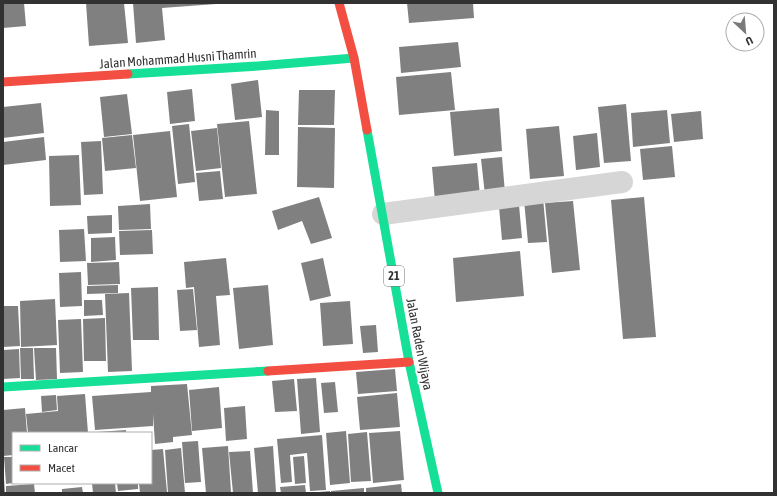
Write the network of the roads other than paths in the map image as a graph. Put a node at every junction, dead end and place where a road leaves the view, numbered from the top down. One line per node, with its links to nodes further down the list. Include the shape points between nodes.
1 (339, 3): 2 (main road, 21)
2 (354, 58): 3 (main road, Jalan Mohammad Husni Thamrin); 5 (main road, Jalan Raden Wijaya / 21)
3 (3, 82)
4 (622, 182): 5 (street)
5 (383, 214): 6 (main road, Jalan Raden Wijaya / 21)
6 (409, 362): 7 (main road); 8 (main road, Jalan Raden Wijaya / 21)
7 (3, 388)
8 (438, 493)

